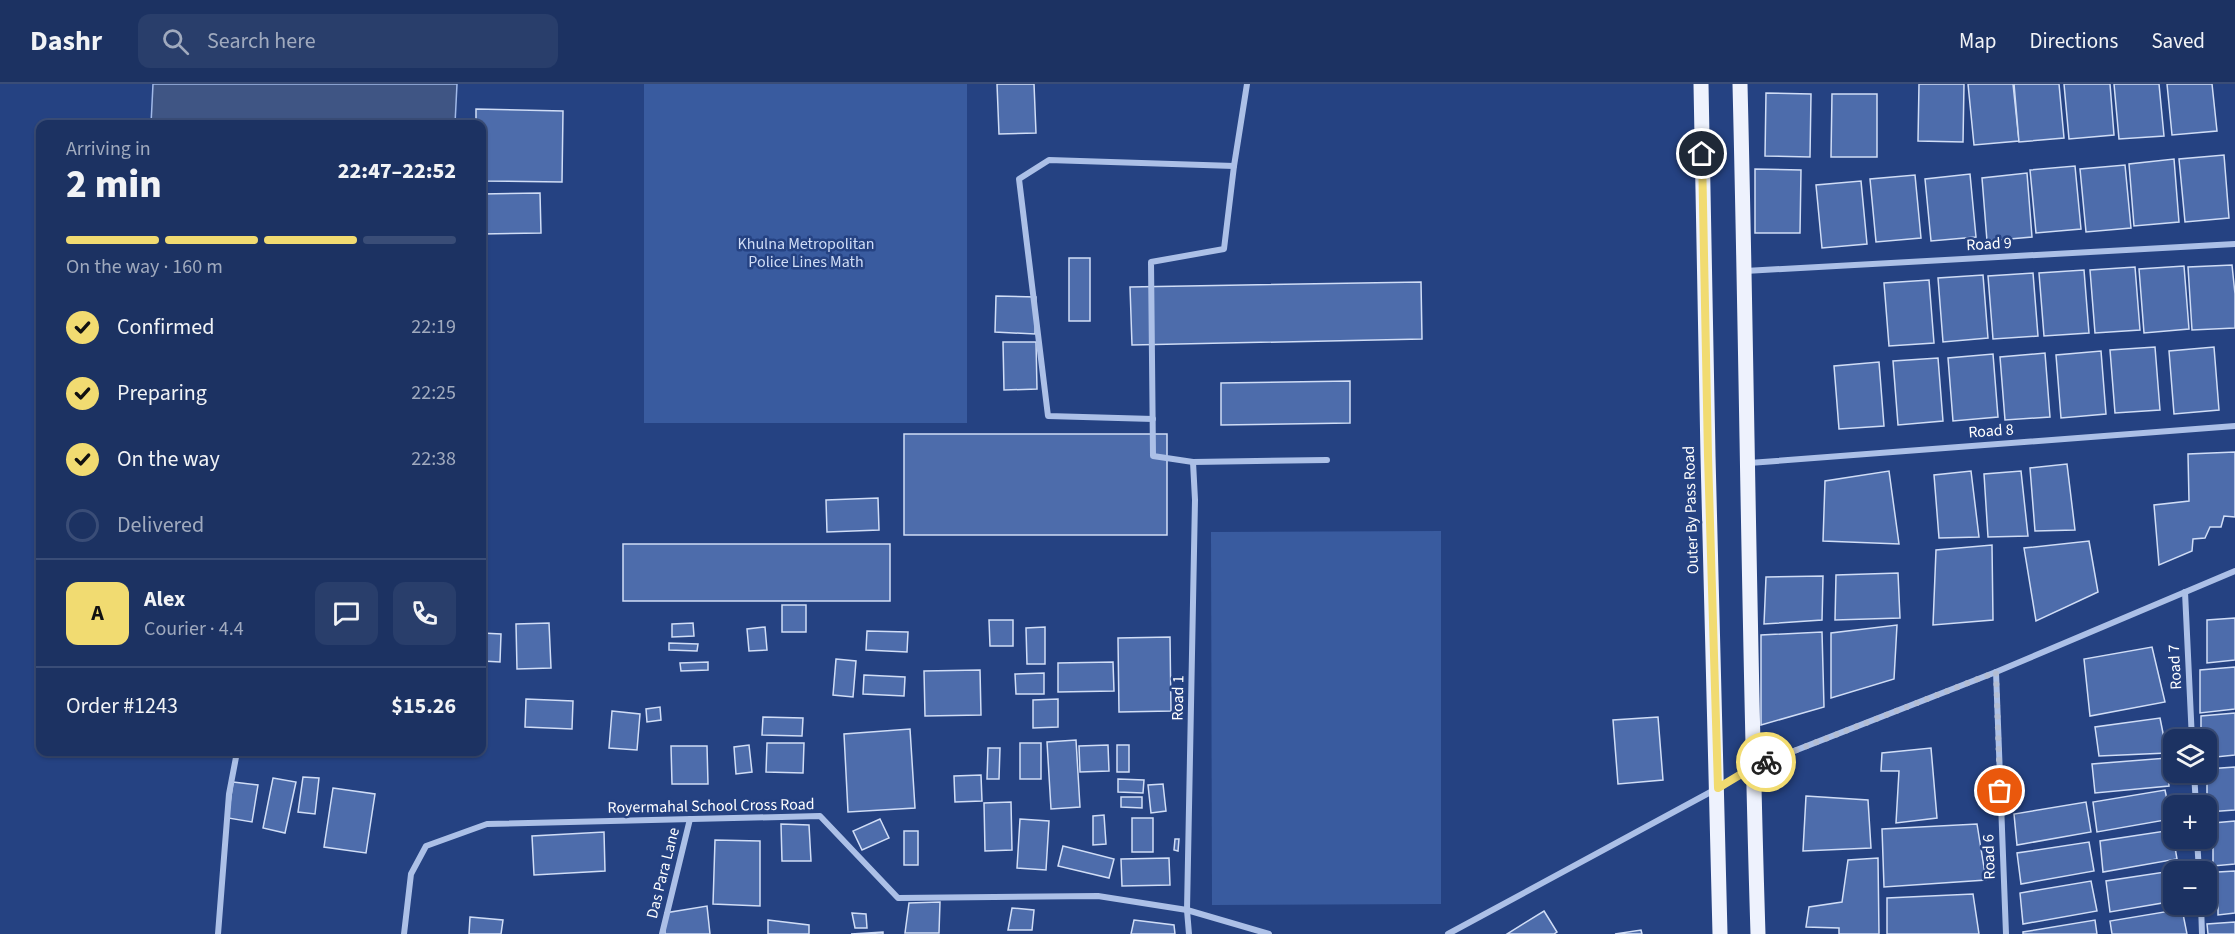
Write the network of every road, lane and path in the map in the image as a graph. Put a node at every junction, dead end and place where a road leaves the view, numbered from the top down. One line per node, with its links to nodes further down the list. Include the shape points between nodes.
1 (1247, 84): 4 (street)
2 (1701, 84): 18 (main road, Outer By Pass Road)
3 (1740, 84): 6 (main road)
4 (1234, 166): 7 (street, via 1224,249 1151,262); 7 (street, via 1049,160 1019,179 1047,416)
5 (2235, 244): 6 (street, Road 9)
6 (1745, 271): 11 (main road)
7 (1153, 418): 10 (street, via 1153,456)
8 (2235, 426): 11 (street, Road 8)
9 (1327, 460): 10 (street)
10 (1193, 462): 20 (street, Road 1)
11 (1749, 464): 17 (main road)
12 (2235, 571): 13 (street)
13 (2185, 592): 14 (street); 15 (street, Road 7)
14 (1996, 672): 17 (street); 30 (street, Road 6)
15 (2191, 729)
16 (236, 756): 22 (street, via 229,794)
17 (1753, 767): 18 (street); 29 (main road)
18 (1718, 788): 27 (street); 28 (main road, Outer By Pass Road)
19 (690, 819): 20 (street, Royermahal School Cross Road, via 820,816 898,898 1098,896); 23 (street, Royermahal School Cross Road, via 487,824 426,846 411,874); 24 (street, Das Para Lane)
20 (1187, 910): 25 (street, Road 1); 26 (street, Royermahal School Cross Road)
21 (2201, 915): 31 (street)
22 (218, 934)
23 (404, 934)
24 (662, 934)
25 (1189, 934)
26 (1269, 934)
27 (1448, 934)
28 (1720, 934)
29 (1758, 934)
30 (2006, 934)
31 (2202, 934)

